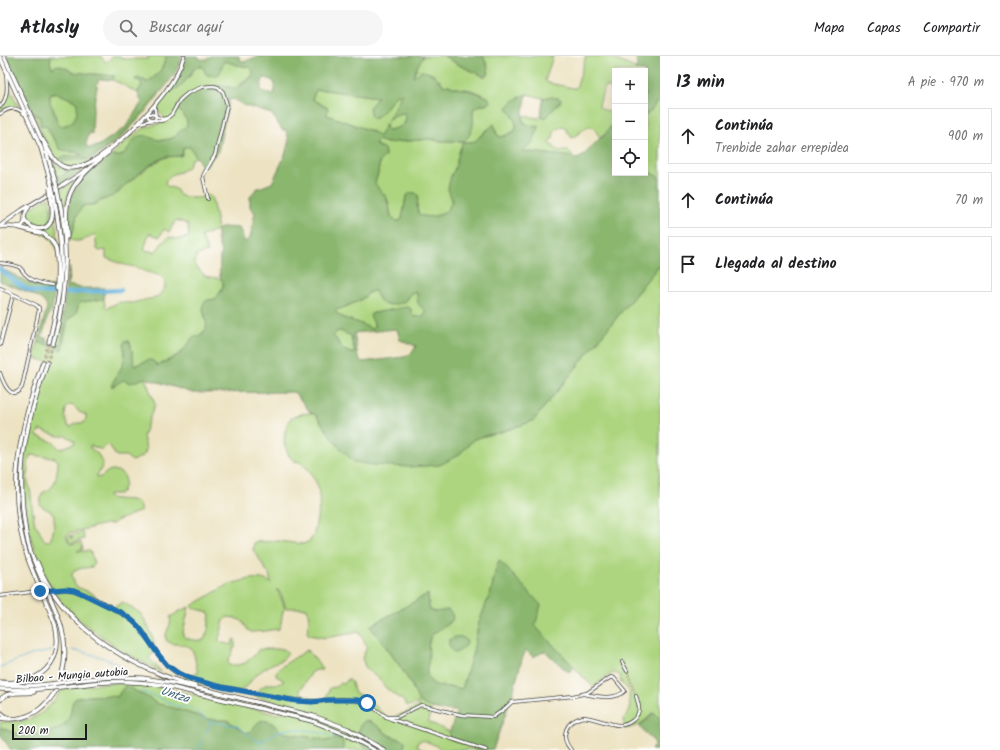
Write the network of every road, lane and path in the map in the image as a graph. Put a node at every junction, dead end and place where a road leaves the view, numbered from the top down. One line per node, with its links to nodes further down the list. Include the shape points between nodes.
1 (4, 56): 15 (highway)
2 (184, 56): 5 (main road, via 175,78)
3 (0, 57): 4 (highway)
4 (6, 70): 6 (street, via 7,90); 10 (highway)
5 (155, 104): 7 (main road); 9 (street)
6 (0, 107)
7 (147, 113): 9 (street); 12 (street); 13 (main road)
8 (0, 114): 10 (street, via 14,108)
9 (156, 115): 11 (street, via 162,119); 12 (street)
10 (28, 118): 15 (highway)
11 (167, 118): 12 (street, via 157,122); 19 (street, via 188,93 210,86 218,87 223,92 227,105 215,155 203,178)
12 (153, 120): 13 (street)
13 (136, 125): 14 (main road)
14 (131, 131): 15 (highway, via 88,163 71,168 57,162); 16 (main road)
15 (39, 139): 17 (highway); 17 (highway, via 49,160)
16 (100, 159): 20 (main road); 26 (highway, via 78,180 69,197 66,209)
17 (53, 186): 18 (highway, bridge); 18 (highway, bridge)
18 (54, 196): 22 (highway, via 52,218 48,225 36,229); 26 (highway, via 63,222); 30 (highway, via 59,224 61,268)
19 (208, 199)
20 (30, 205): 21 (main road); 22 (main road)
21 (14, 216): 22 (main road, via 20,215); 23 (main road); 24 (main road, via 12,222)
22 (24, 219): 24 (main road, via 22,226)
23 (0, 226): 24 (main road)
24 (16, 227): 30 (highway, via 44,234 55,246)
25 (0, 263): 27 (street, via 18,267 29,278 41,284)
26 (65, 274): 30 (highway, via 60,311 51,343)
27 (52, 285)
28 (0, 288): 29 (street)
29 (13, 295): 31 (street); 32 (street, via 36,305 39,310 22,387 18,392 7,389)
30 (56, 315)
31 (0, 345)
32 (0, 373)
33 (17, 492): 34 (highway, via 18,459 23,427 45,362 23,449); 35 (highway, via 27,547); 39 (highway, via 24,542 32,569 55,624 57,647 51,663 39,675 21,682)
34 (23, 515): 35 (highway, via 31,553); 45 (highway, via 42,574 57,599 75,620 127,659)
35 (44, 586): 50 (highway, via 63,631 64,667 58,686 50,699 40,710)
36 (0, 596): 51 (street, bridge, via 74,590 128,617 139,627 167,665 184,676 222,687 296,701 358,700 367,703)
37 (622, 662): 38 (street)
38 (627, 671)
39 (0, 682)
40 (78, 682): 42 (highway, Bilbao - Mungia autobia, bridge); 45 (highway, Bilbao - Mungia autobia, via 110,676 142,678); 53 (highway, Bilbao - Mungia autobia, via 115,681 162,685 312,721 347,735)
41 (0, 685): 42 (highway, Bilbao - Mungia autobia)
42 (52, 686): 44 (highway, Bilbao - Mungia autobia)
43 (0, 689): 44 (highway, Bilbao - Mungia autobia)
44 (41, 690): 48 (highway, via 9,694)
45 (211, 692): 54 (highway, Bilbao - Mungia autobia, via 330,721)
46 (584, 694): 46 (street, via 610,698 625,691 611,677); 51 (street, via 512,702 492,717 462,715 421,705 397,717)
47 (636, 696): 56 (street, via 639,707 637,715 627,724 619,725 584,717 571,722 565,736)
48 (0, 700)
49 (0, 712): 50 (highway, via 9,718)
50 (24, 717): 52 (highway, via 14,720)
51 (385, 717): 55 (street)
52 (0, 718)
53 (374, 750)
54 (385, 750)
55 (486, 750)
56 (571, 750)

